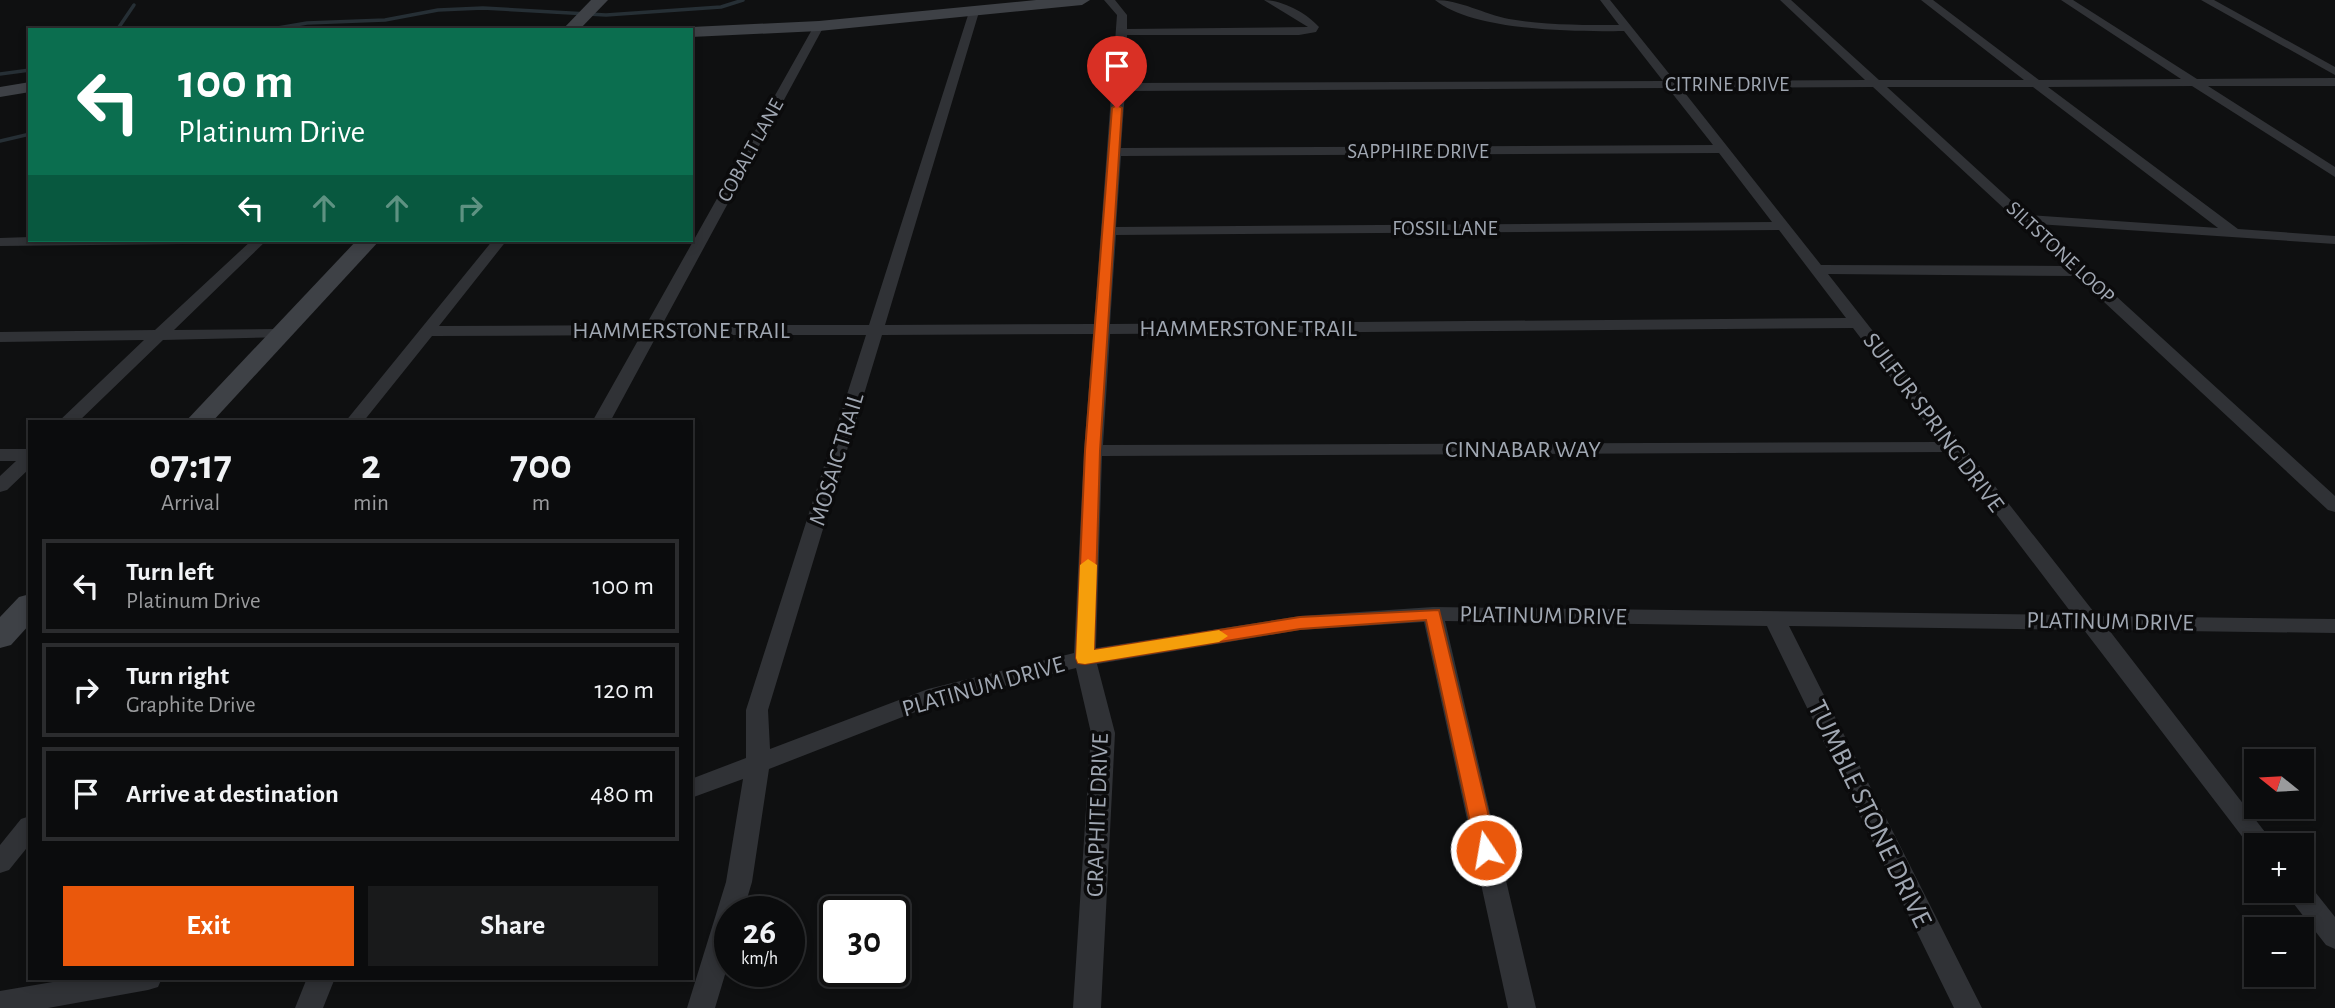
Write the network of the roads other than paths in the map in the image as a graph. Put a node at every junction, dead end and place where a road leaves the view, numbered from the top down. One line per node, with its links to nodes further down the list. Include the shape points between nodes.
1 (1082, 0): 11 (street)
2 (1109, 0): 16 (street, GRAPHITE DRIVE, via 1122,15)
3 (1269, 0): 16 (street, via 1314,27 1299,32)
4 (1440, 0): 14 (street, via 1476,15 1525,25)
5 (1605, 0): 14 (street, SULFUR SPRING DRIVE)
6 (1785, 0): 21 (street, SILTSTONE LOOP)
7 (1926, 0): 18 (street)
8 (2066, 0): 19 (street)
9 (2206, 0): 17 (street)
10 (597, 3): 13 (street)
11 (974, 12): 12 (street); 42 (street, MOSAIC TRAIL)
12 (819, 26): 15 (street); 43 (street, COBALT LANE)
13 (572, 28)
14 (1626, 28): 22 (street, SULFUR SPRING DRIVE)
15 (693, 32)
16 (1121, 33): 24 (street, GRAPHITE DRIVE)
17 (2335, 72)
18 (2035, 82): 19 (street, CITRINE DRIVE); 21 (street, CITRINE DRIVE); 32 (street)
19 (2193, 82): 20 (street, CITRINE DRIVE); 28 (street)
20 (2335, 82)
21 (1875, 84): 22 (street, CITRINE DRIVE); 29 (street, SILTSTONE LOOP)
22 (1672, 85): 24 (street, CITRINE DRIVE); 26 (street, SULFUR SPRING DRIVE)
23 (28, 87): 25 (street)
24 (1119, 87): 27 (street, GRAPHITE DRIVE)
25 (0, 92)
26 (1724, 149): 27 (street, SAPPHIRE DRIVE); 30 (street, SULFUR SPRING DRIVE)
27 (1113, 152): 31 (street, GRAPHITE DRIVE)
28 (2335, 173)
29 (2024, 219): 32 (street); 40 (street, SILTSTONE LOOP)
30 (1783, 226): 31 (street, FOSSIL LANE); 39 (street, SULFUR SPRING DRIVE)
31 (1107, 231): 44 (street, GRAPHITE DRIVE)
32 (2234, 233): 33 (street)
33 (2335, 240)
34 (0, 242): 35 (street)
35 (28, 242)
36 (258, 242): 47 (street)
37 (367, 242): 46 (street)
38 (498, 242): 45 (street)
39 (1815, 269): 40 (street); 41 (street, SULFUR SPRING DRIVE)
40 (2081, 271): 59 (street, SILTSTONE LOOP)
41 (1859, 323): 44 (street, HAMMERSTONE TRAIL); 53 (street, SULFUR SPRING DRIVE)
42 (877, 329): 43 (street, HAMMERSTONE TRAIL); 44 (street, HAMMERSTONE TRAIL); 67 (street, MOSAIC TRAIL, via 757,710)
43 (652, 330): 45 (street, HAMMERSTONE TRAIL); 52 (street, COBALT LANE)
44 (1102, 330): 54 (street, GRAPHITE DRIVE)
45 (427, 331): 51 (street)
46 (279, 334): 47 (street); 50 (street)
47 (160, 335): 48 (street); 49 (street)
48 (0, 337)
49 (69, 420)
50 (200, 420)
51 (356, 420)
52 (602, 420)
53 (1953, 447): 54 (street, CINNABAR WAY); 63 (street, SULFUR SPRING DRIVE)
54 (1093, 451): 66 (street, GRAPHITE DRIVE)
55 (0, 455): 56 (street)
56 (28, 456)
57 (28, 458): 58 (street)
58 (0, 486)
59 (2335, 506)
60 (28, 606): 65 (street)
61 (1433, 614): 62 (street, PLATINUM DRIVE); 66 (street, PLATINUM DRIVE, via 1300,623); 82 (street)
62 (1774, 618): 63 (street, PLATINUM DRIVE); 83 (street, TUMBLE STONE DRIVE)
63 (2087, 621): 64 (street, PLATINUM DRIVE); 70 (street, SULFUR SPRING DRIVE)
64 (2335, 626)
65 (0, 637)
66 (1085, 658): 67 (street, PLATINUM DRIVE, via 936,695); 81 (street, GRAPHITE DRIVE, via 1103,733)
67 (758, 763): 68 (street, PLATINUM DRIVE); 72 (street, MOSAIC TRAIL)
68 (693, 788)
69 (28, 828): 71 (street)
70 (2254, 833)
71 (0, 863)
72 (735, 896)
73 (2308, 903): 74 (street)
74 (2335, 937)
75 (714, 965): 80 (street, MOSAIC TRAIL)
76 (137, 980): 78 (street)
77 (320, 980): 79 (street)
78 (0, 1004)
79 (309, 1008)
80 (701, 1008)
81 (1087, 1008)
82 (1522, 1008)
83 (1968, 1008)

